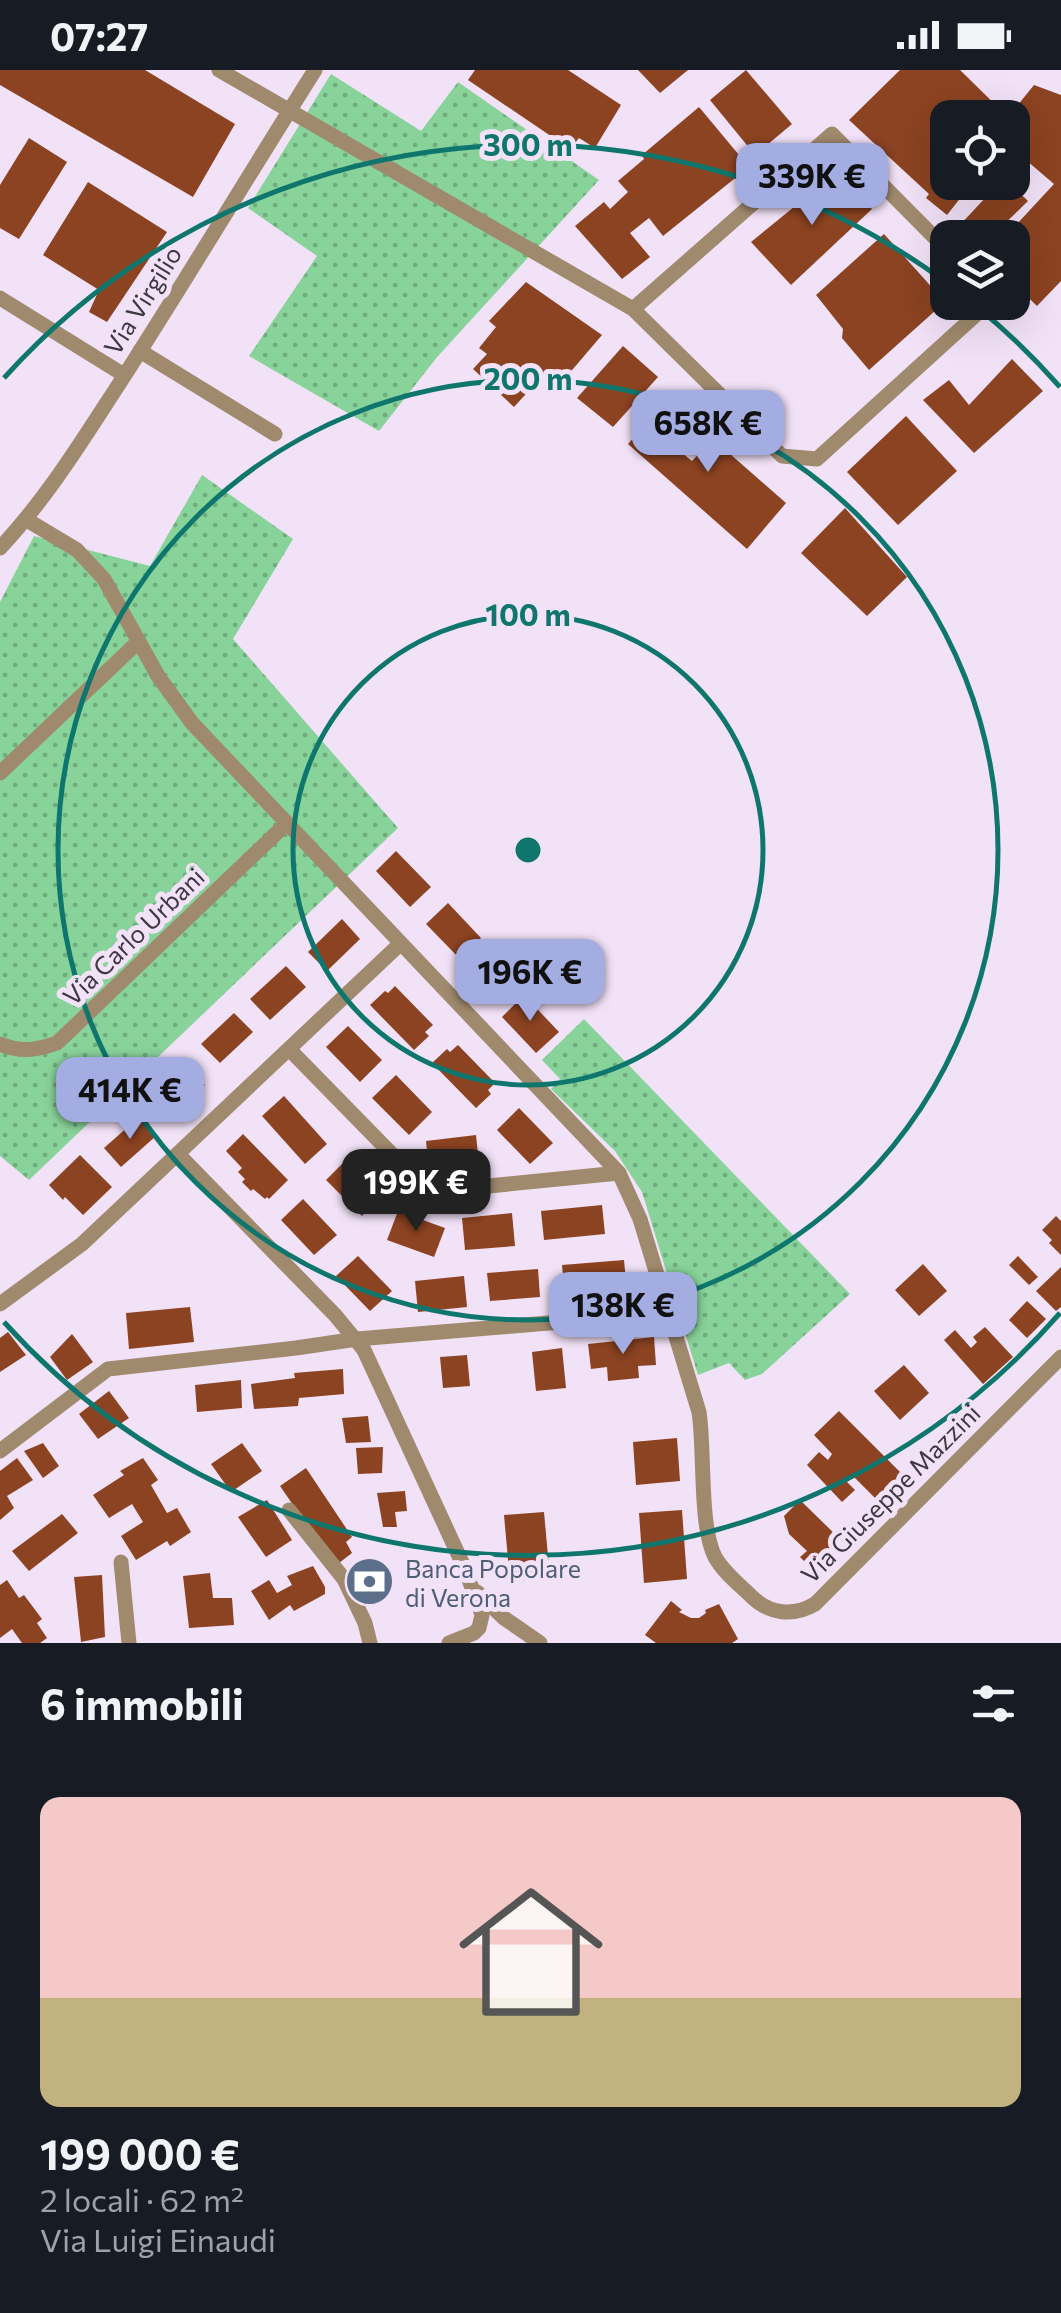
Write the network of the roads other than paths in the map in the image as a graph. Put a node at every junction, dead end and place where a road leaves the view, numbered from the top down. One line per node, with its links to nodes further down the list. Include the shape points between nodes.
1 (220, 70): 3 (street)
2 (315, 70): 3 (street, Via Virgilio)
3 (290, 110): 6 (street); 8 (street, Via Virgilio)
4 (930, 233): 6 (street, via 832,134)
5 (0, 298): 9 (street)
6 (632, 309): 7 (street, via 782,456 817,459)
7 (970, 320)
8 (140, 350): 9 (street, Via Virgilio); 10 (street)
9 (124, 376): 11 (street, Via Virgilio)
10 (275, 434)
11 (26, 520): 12 (street, Via Virgilio); 13 (street, via 77,550 104,579)
12 (0, 548)
13 (138, 642): 14 (street); 15 (street, via 192,723)
14 (0, 773)
15 (286, 824): 16 (street); 17 (street, Via Carlo Urbani, via 57,1043 36,1050)
16 (400, 944): 18 (street); 20 (street)
17 (0, 1044)
18 (290, 1049): 19 (street); 20 (street, via 424,1186 438,1191)
19 (178, 1154): 21 (street, via 82,1244); 23 (street)
20 (618, 1174): 22 (street, via 640,1218)
21 (0, 1304)
22 (668, 1313): 24 (street); 26 (street, Via Giuseppe Mazzini, via 699,1412 714,1555 760,1604 784,1614 803,1611 822,1597)
23 (335, 1315): 24 (street); 25 (street)
24 (357, 1339): 25 (street); 30 (street)
25 (320, 1344): 27 (street, via 108,1369)
26 (1061, 1357)
27 (0, 1451)
28 (289, 1510): 32 (street, via 344,1579)
29 (122, 1562): 31 (street)
30 (474, 1589): 33 (street, via 479,1628); 34 (street)
31 (129, 1643)
32 (370, 1643)
33 (449, 1643)
34 (540, 1643)

